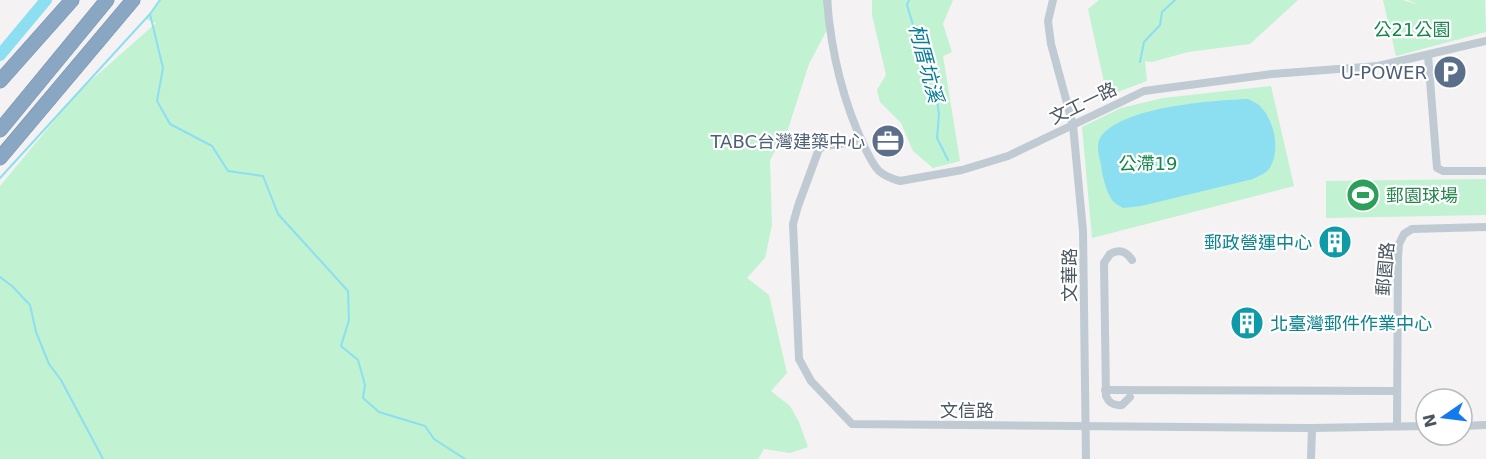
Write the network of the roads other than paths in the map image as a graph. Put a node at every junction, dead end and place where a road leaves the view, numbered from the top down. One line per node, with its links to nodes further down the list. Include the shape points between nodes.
1 (59, 0): 9 (highway)
2 (72, 0): 10 (highway)
3 (107, 0): 12 (highway)
4 (134, 0): 14 (highway)
5 (827, 0): 13 (street, 文工一路, via 838,72)
6 (1053, 0): 11 (street, 文華路, via 1048,21 1051,44)
7 (1486, 41): 8 (street, 文工一路)
8 (1428, 55): 11 (street, 文工一路, via 1378,66 1272,74 1144,91); 15 (street, via 1437,168)
9 (0, 70)
10 (0, 81)
11 (1073, 124): 13 (street, 文工一路, via 1008,156 910,181 891,179 878,170); 21 (street, 文華路, via 1083,231)
12 (0, 130)
13 (862, 141): 21 (street, 文信路, via 819,149 793,224 798,352 811,381 852,424)
14 (0, 158)
15 (1486, 171)
16 (1486, 227): 19 (street, 郵園路, via 1420,227 1404,234 1397,264)
17 (1132, 260): 18 (street, via 1119,251 1105,260)
18 (1105, 390): 19 (street); 20 (street, via 1112,404 1122,405)
19 (1397, 391): 22 (street, 郵園路)
20 (1130, 397)
21 (1085, 426): 24 (street, 文信路); 25 (street, 文華路)
22 (1397, 426): 23 (street, 文信路); 24 (street, 文信路)
23 (1414, 426)
24 (1312, 428): 26 (street)
25 (1086, 459)
26 (1311, 459)

